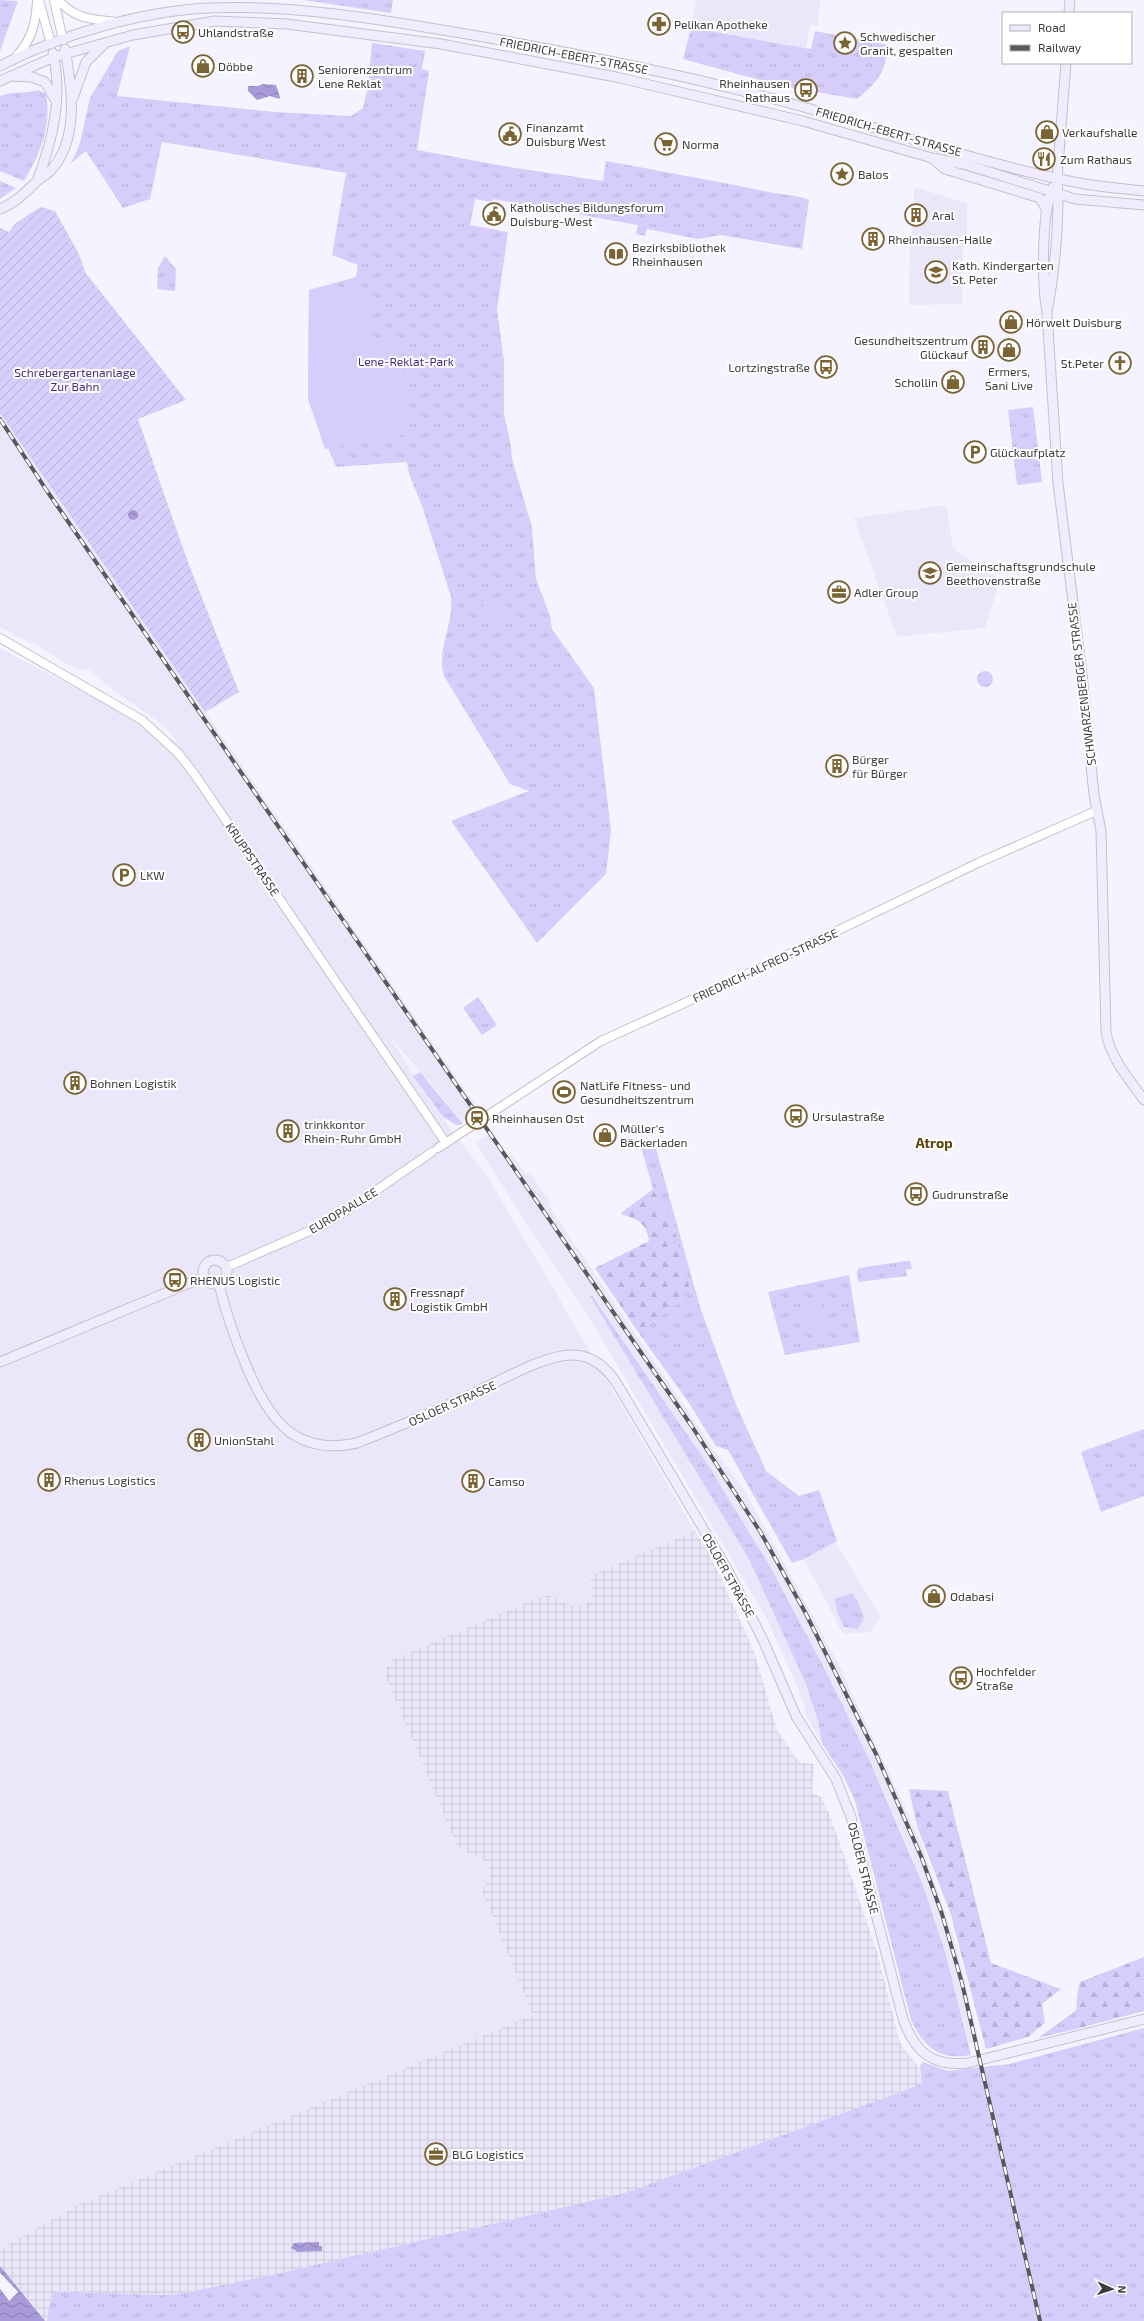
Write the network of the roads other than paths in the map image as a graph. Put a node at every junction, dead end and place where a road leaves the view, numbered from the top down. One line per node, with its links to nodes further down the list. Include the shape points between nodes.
1 (38, 0): 9 (street); 12 (street, via 33,33)
2 (54, 0): 7 (street)
3 (58, 0): 6 (street, via 85,19)
4 (1070, 0): 5 (main road)
5 (1069, 12)
6 (121, 22): 7 (main road, FRIEDRICH-EBERT-STRASSE); 20 (main road, FRIEDRICH-EBERT-STRASSE, via 158,14 240,7 311,12 437,29 596,59 763,96)
7 (63, 40): 9 (main road, FRIEDRICH-EBERT-STRASSE); 10 (main road)
8 (106, 42): 10 (main road, FRIEDRICH-EBERT-STRASSE); 17 (main road, via 86,62); 19 (main road, FRIEDRICH-EBERT-STRASSE, via 180,26 234,20 404,39 581,69 672,89 803,121)
9 (51, 44): 11 (main road); 12 (main road, FRIEDRICH-EBERT-STRASSE)
10 (66, 54): 11 (main road, FRIEDRICH-EBERT-STRASSE); 17 (main road)
11 (54, 57): 15 (main road, FRIEDRICH-EBERT-STRASSE); 18 (main road)
12 (15, 58): 14 (main road, FRIEDRICH-EBERT-STRASSE)
13 (1066, 64): 20 (main road, SCHWARZENBERGER STRASSE)
14 (0, 66)
15 (10, 76): 16 (main road, FRIEDRICH-EBERT-STRASSE); 18 (main road, via 32,77 45,82)
16 (0, 81)
17 (71, 101): 21 (main road, via 69,131 59,158 49,172)
18 (57, 104): 21 (main road, via 49,149)
19 (932, 158): 23 (main road, FRIEDRICH-EBERT-STRASSE, via 964,164); 26 (main road, FRIEDRICH-EBERT-STRASSE, via 945,169 1040,198)
20 (1057, 178): 22 (main road, FRIEDRICH-EBERT-STRASSE); 23 (main road, SCHWARZENBERGER STRASSE)
21 (37, 181): 25 (main road, via 16,200)
22 (1144, 191)
23 (1055, 192): 24 (main road, FRIEDRICH-EBERT-STRASSE, via 1075,199); 26 (main road, SCHWARZENBERGER STRASSE); 27 (main road, SCHWARZENBERGER STRASSE, via 1052,288)
24 (1144, 205)
25 (0, 209)
26 (1046, 210): 27 (main road, SCHWARZENBERGER STRASSE, via 1043,288)
27 (1047, 312): 29 (main road, SCHWARZENBERGER STRASSE, via 1058,482)
28 (0, 638): 31 (street, KRUPPSTRASSE, via 142,720 179,754 196,775)
29 (1096, 811): 30 (main road, SCHWARZENBERGER STRASSE, via 1101,831 1106,1032 1113,1054); 31 (street, FRIEDRICH-ALFRED-STRASSE, via 980,862 735,980 601,1041)
30 (1144, 1100)
31 (446, 1143): 32 (street, EUROPAALLEE, via 321,1226)
32 (227, 1267): 33 (main road, via 219,1260 211,1260 204,1267); 34 (main road, via 226,1277)
33 (204, 1277): 34 (main road, via 210,1283); 35 (main road)
34 (218, 1284): 36 (main road, OSLOER STRASSE, via 235,1341 270,1414 293,1435 314,1444 340,1447 357,1443 462,1399 541,1362 562,1356 586,1357 602,1366 620,1387 726,1567 764,1640 796,1716 841,1789 851,1817 903,2019 912,2041 923,2053 945,2063 968,2063)
35 (0, 1362)
36 (1144, 2019)

